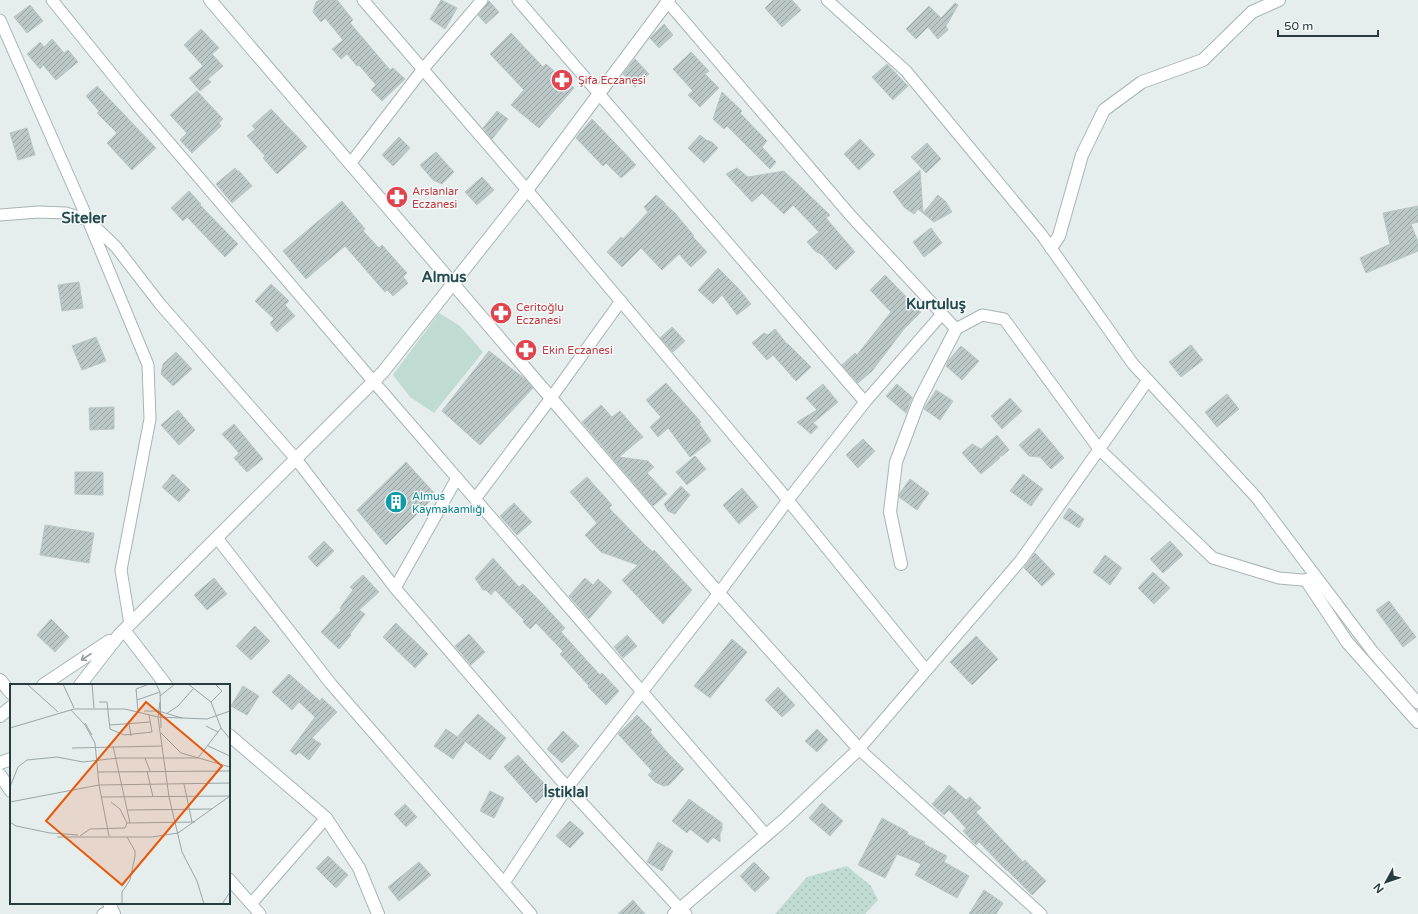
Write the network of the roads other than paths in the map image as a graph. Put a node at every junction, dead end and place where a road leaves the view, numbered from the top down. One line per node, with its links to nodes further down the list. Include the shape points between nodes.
1 (52, 0): 22 (street, via 137,104)
2 (210, 0): 12 (street)
3 (363, 0): 10 (street)
4 (482, 0): 10 (street)
5 (518, 0): 11 (street)
6 (827, 0): 16 (street, via 906,71)
7 (1279, 0): 16 (street, via 1252,12 1203,60 1142,82 1104,110 1082,154 1059,236)
8 (668, 1): 11 (street); 19 (street, via 851,216)
9 (0, 20): 15 (street)
10 (423, 69): 12 (street); 13 (street)
11 (599, 94): 13 (street); 24 (street)
12 (350, 164): 17 (street)
13 (527, 190): 17 (street); 18 (street)
14 (0, 215): 15 (street, via 66,213)
15 (88, 220): 26 (street, via 116,247 160,304); 36 (street, via 148,365 150,419 121,570)
16 (1051, 248): 21 (street, via 1133,364)
17 (452, 283): 22 (street, via 383,372); 23 (street)
18 (621, 301): 23 (street); 29 (street)
19 (942, 314): 20 (street); 24 (street)
20 (956, 329): 25 (street, via 982,315 1004,319); 31 (street, via 919,401 896,462 890,512)
21 (1148, 380): 25 (street); 33 (street, via 1256,497)
22 (373, 381): 26 (street); 27 (street)
23 (551, 398): 28 (street); 35 (street)
24 (865, 402): 29 (street)
25 (1099, 449): 32 (street, via 1213,558 1278,578); 37 (street, via 1021,560)
26 (296, 459): 30 (street); 34 (street)
27 (457, 478): 28 (street); 34 (street)
28 (476, 499): 43 (street)
29 (788, 500): 35 (street); 37 (street)
30 (217, 538): 36 (street); 58 (street, via 331,684)
31 (902, 564)
32 (1306, 580): 33 (street); 47 (street, via 1347,642)
33 (1320, 582): 44 (street, via 1373,652)
34 (395, 588): 53 (street)
35 (719, 593): 43 (street); 49 (street)
36 (124, 630): 39 (street, one-way to 39); 40 (street); 41 (street)
37 (926, 670): 49 (street)
38 (0, 680): 42 (street)
39 (43, 684)
40 (81, 684)
41 (165, 684)
42 (10, 692)
43 (642, 692): 53 (street); 56 (street)
44 (1418, 703)
45 (10, 708): 46 (street)
46 (0, 716)
47 (1418, 722)
48 (230, 736): 55 (street)
49 (859, 749): 56 (street); 64 (street)
50 (10, 759): 51 (street)
51 (0, 763)
52 (0, 776): 54 (street)
53 (568, 788): 58 (street); 60 (street)
54 (10, 790)
55 (326, 818): 59 (street); 62 (street, via 359,868)
56 (766, 835): 60 (street)
57 (230, 880): 59 (street)
58 (504, 883): 63 (street)
59 (251, 904): 61 (street)
60 (680, 912)
61 (260, 914)
62 (378, 914)
63 (531, 914)
64 (1041, 914)

